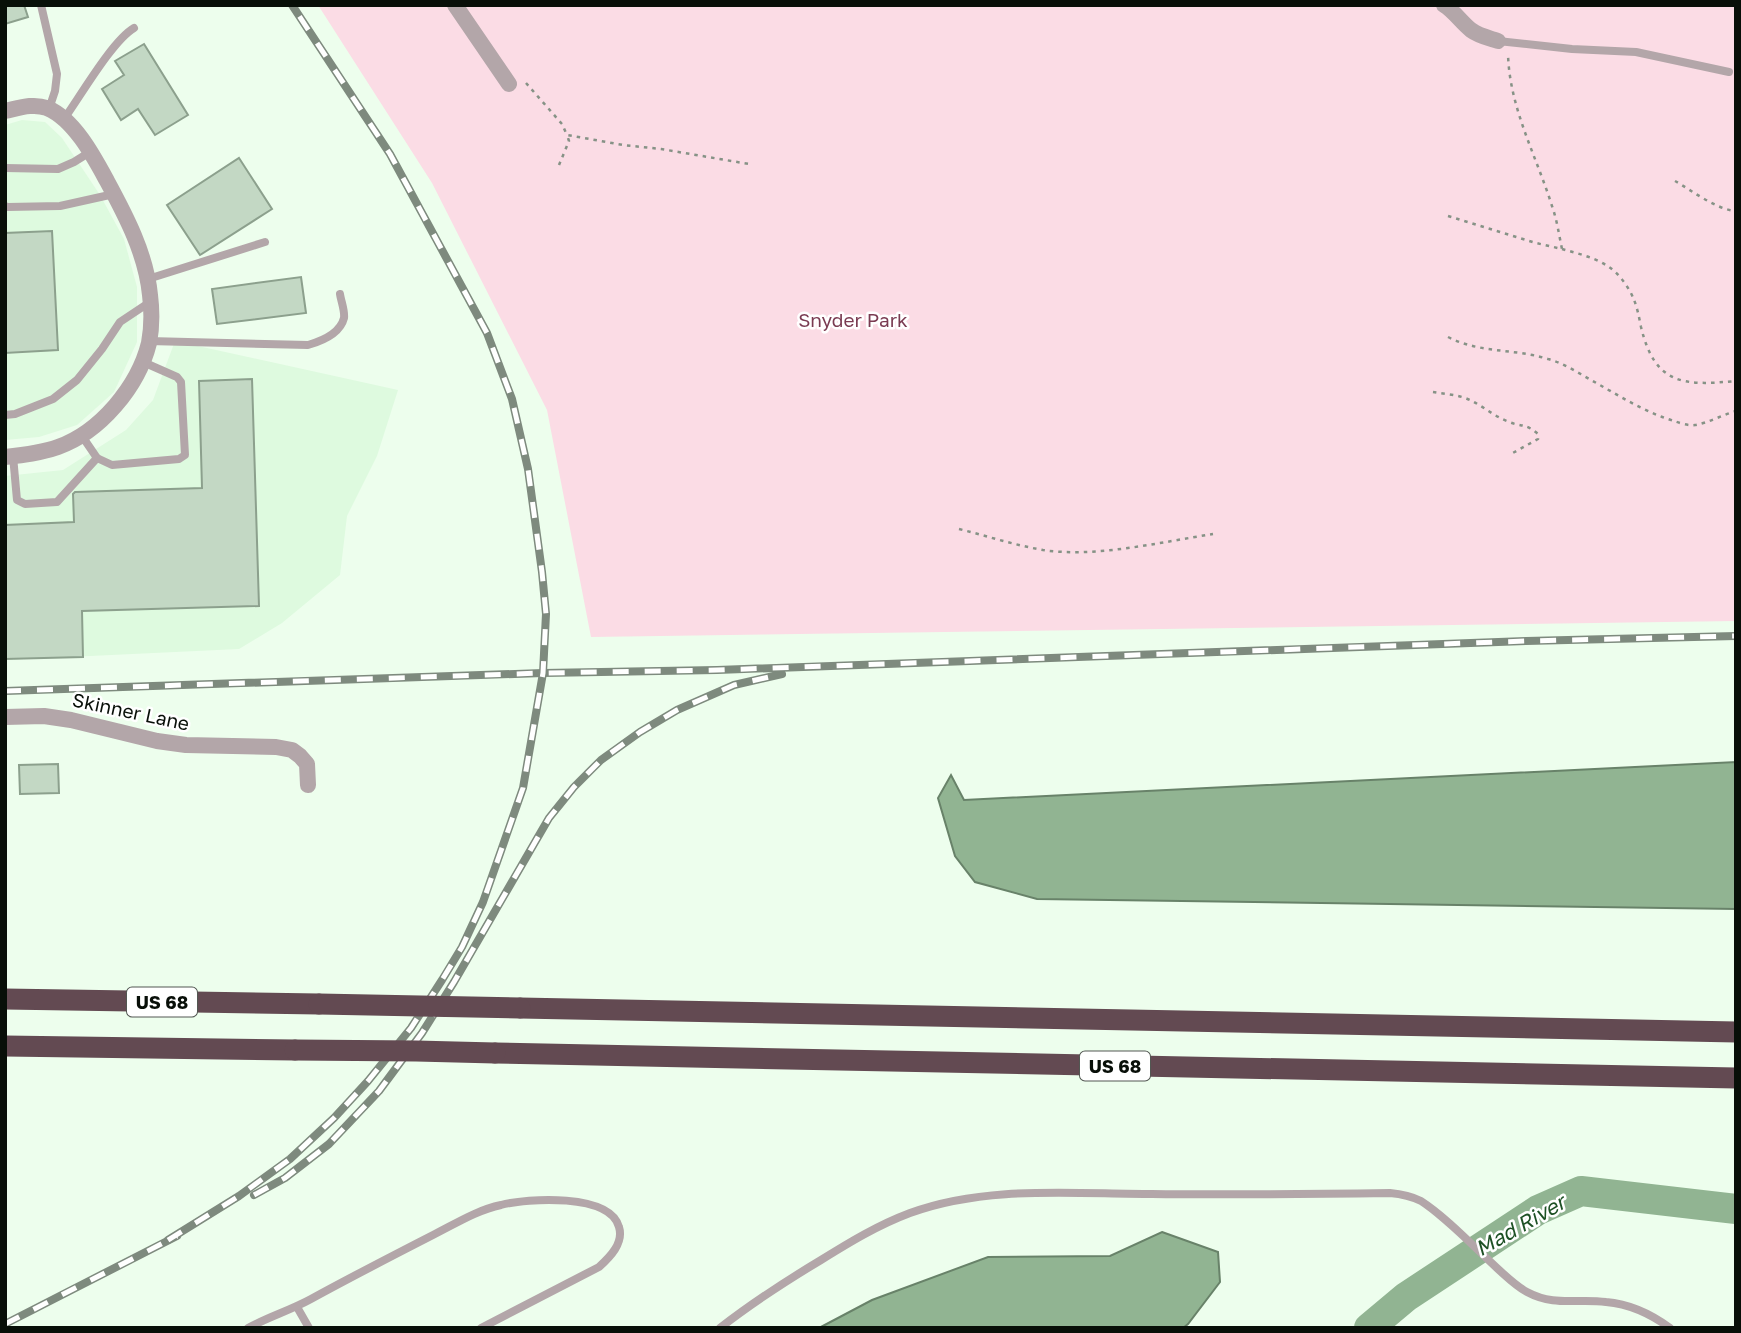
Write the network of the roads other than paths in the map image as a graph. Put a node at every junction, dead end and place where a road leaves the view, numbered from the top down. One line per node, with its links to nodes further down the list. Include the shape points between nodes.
1 (41, 5): 8 (lane, via 57,74)
2 (455, 5): 7 (street)
3 (1444, 5): 5 (street, via 1471,30)
4 (134, 28): 10 (lane, via 106,57)
5 (1503, 46): 6 (lane, via 1636,52)
6 (1729, 72)
7 (509, 84)
8 (49, 109): 9 (street, via 28,106); 10 (street)
9 (5, 111)
10 (64, 119): 11 (street)
11 (90, 152): 12 (lane, via 58,169); 13 (street)
12 (5, 168)
13 (114, 194): 14 (lane, via 60,205); 16 (street, via 138,244)
14 (5, 206)
15 (265, 242): 16 (lane)
16 (148, 279): 18 (street)
17 (340, 294): 19 (lane, via 344,317 337,331 307,345)
18 (151, 302): 19 (street); 21 (lane, via 120,322 77,380 53,399)
19 (149, 341): 20 (street)
20 (142, 362): 22 (street, via 114,406); 24 (lane, via 181,382 185,455 112,465)
21 (5, 415)
22 (82, 436): 23 (street, via 59,447); 24 (lane)
23 (9, 456): 24 (lane, via 17,500 24,504 57,502)
24 (97, 458)
25 (5, 717): 26 (street, Skinner Lane, via 57,718 186,745 292,750 307,764)
26 (309, 785)
27 (5, 999): 28 (highway, US 68, bridge)
28 (1736, 1032)
29 (5, 1046): 30 (highway, US 68, bridge)
30 (1736, 1079)
31 (297, 1307): 32 (lane); 33 (lane); 34 (lane, via 500,1205 529,1200 576,1202 594,1206 615,1219 620,1234 617,1245 598,1266)
32 (248, 1328)
33 (309, 1328)
34 (481, 1328)
35 (720, 1328): 36 (lane, via 844,1245 912,1212 947,1203 1028,1194 1390,1193 1421,1201 1523,1290 1541,1299 1628,1306)
36 (1670, 1328)

